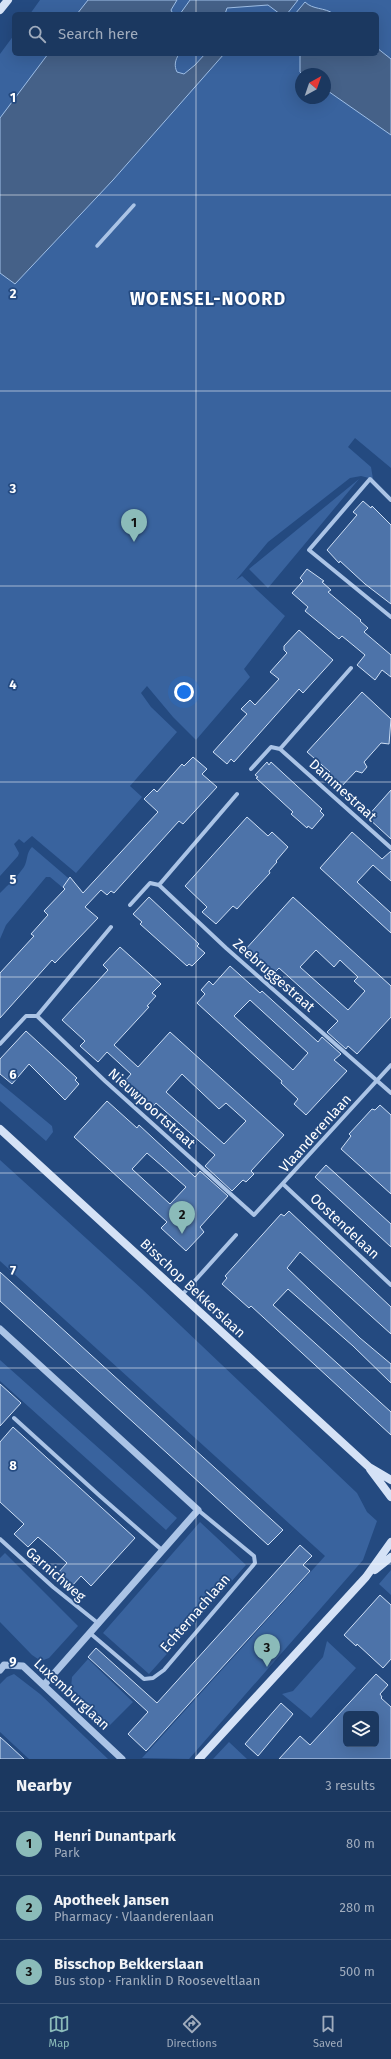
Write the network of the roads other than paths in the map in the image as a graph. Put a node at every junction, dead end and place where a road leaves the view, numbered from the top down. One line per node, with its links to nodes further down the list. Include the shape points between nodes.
1 (8, 0): 2 (main road)
2 (0, 10)
3 (134, 205): 4 (street)
4 (97, 246)
5 (391, 500): 6 (street, via 370,479 309,550)
6 (391, 618)
7 (351, 668): 8 (street)
8 (280, 749): 9 (street, via 271,747); 11 (street, Dammestraat)
9 (251, 769)
10 (237, 794): 12 (street)
11 (391, 848)
12 (159, 885): 13 (street, via 150,883); 18 (street, Zeebruggestraat, via 226,948)
13 (130, 905)
14 (111, 927): 15 (street)
15 (37, 1016): 16 (street, via 26,1016); 22 (street, Nieuwpoortstraat)
16 (0, 1044)
17 (391, 1065): 18 (street, Vlaanderenlaan)
18 (377, 1080): 19 (street, Zeebruggestraat); 21 (street, Vlaanderenlaan)
19 (391, 1093)
20 (0, 1129): 25 (main road, Bisschop Bekkerslaan)
21 (283, 1184): 22 (street, Vlaanderenlaan); 24 (street, Oostendelaan)
22 (254, 1215)
23 (236, 1235): 25 (street)
24 (391, 1285)
25 (181, 1296): 28 (main road, Bisschop Bekkerslaan)
26 (0, 1329): 31 (street, Echternachlaan)
27 (14, 1418): 34 (street)
28 (369, 1467): 29 (main road, Bisschop Bekkerslaan); 30 (main road, Bisschop Bekkerslaan)
29 (391, 1480)
30 (391, 1497)
31 (198, 1510): 34 (street); 38 (street, Echternachlaan, via 254,1556 255,1563 164,1670 153,1678 144,1679)
32 (0, 1539): 37 (street, Garnichweg)
33 (391, 1542): 36 (main road)
34 (163, 1551): 37 (street)
35 (391, 1557): 36 (main road)
36 (366, 1577): 42 (main road)
37 (99, 1624): 38 (street)
38 (91, 1634): 40 (street)
39 (0, 1670): 40 (street, Luxemburglaan, via 4,1665 24,1666)
40 (44, 1685): 41 (street, Luxemburglaan)
41 (122, 1759)
42 (199, 1759)

